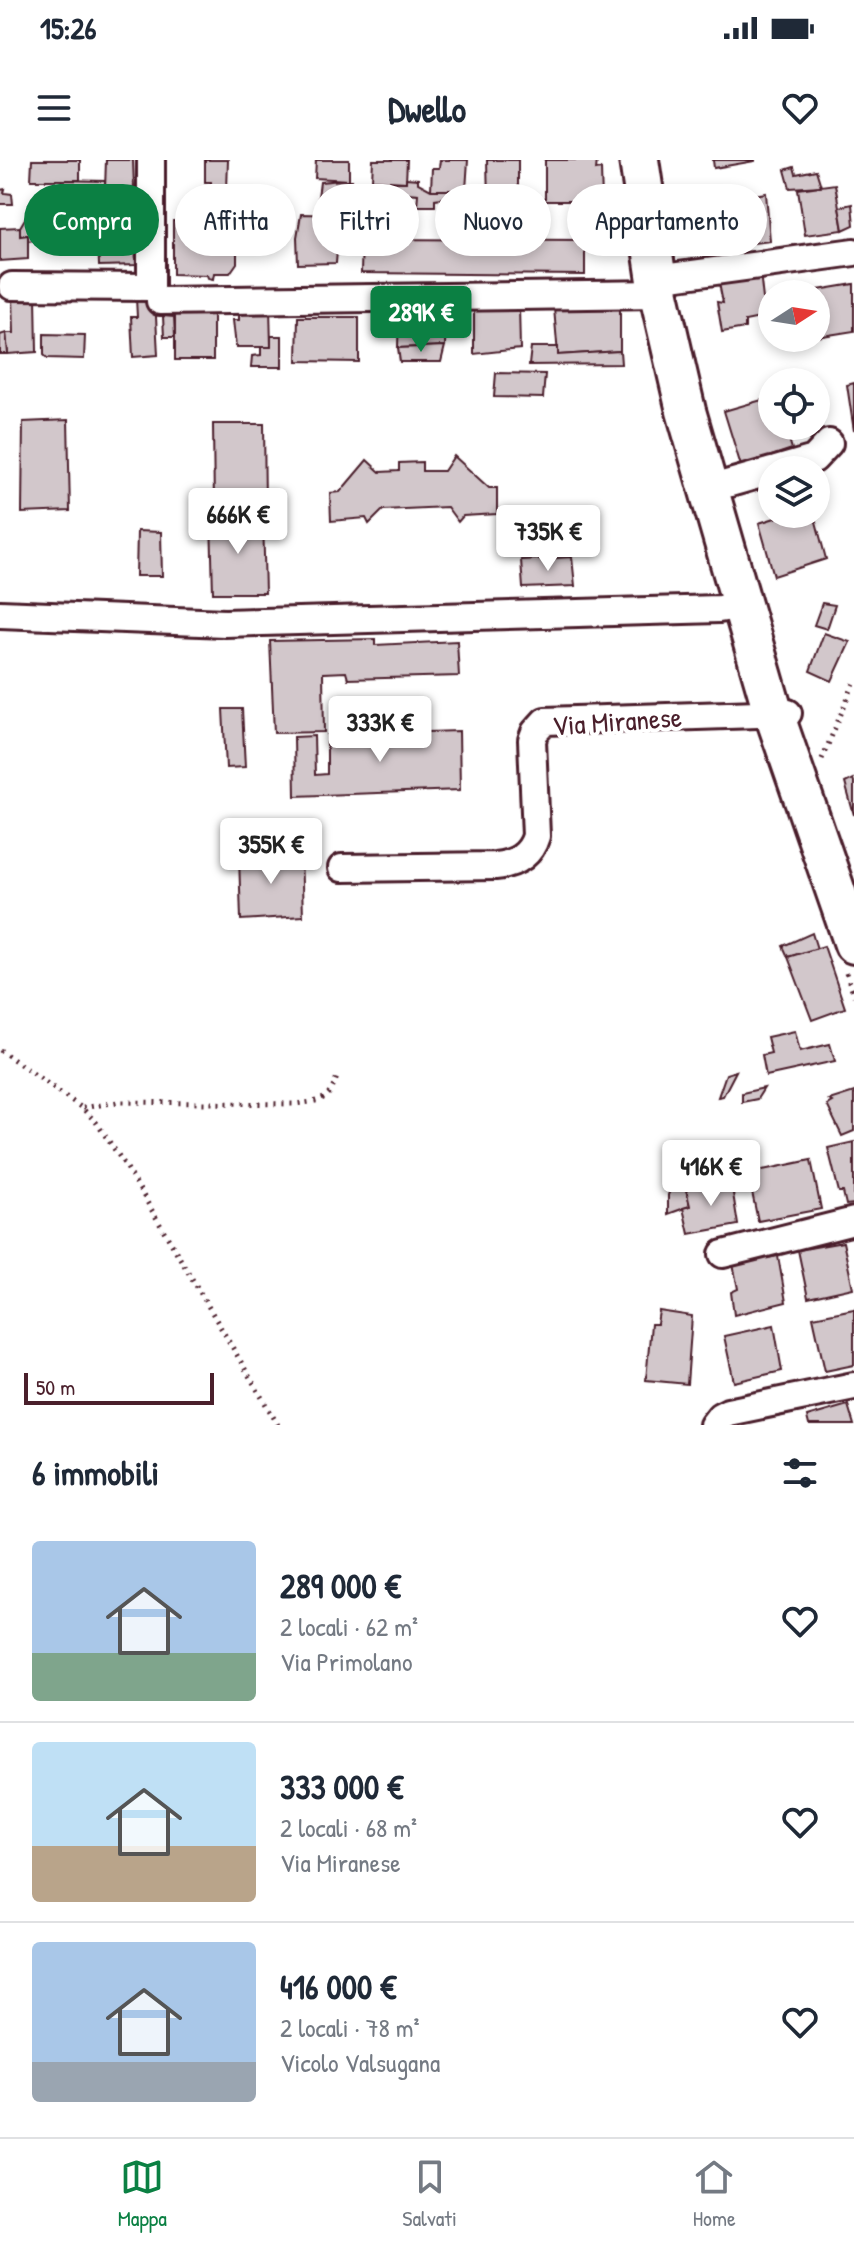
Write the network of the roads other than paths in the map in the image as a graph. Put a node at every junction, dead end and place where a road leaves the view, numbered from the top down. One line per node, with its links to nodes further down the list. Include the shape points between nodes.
1 (151, 160): 4 (street, via 151,287)
2 (639, 160): 5 (street)
3 (854, 252): 5 (street)
4 (12, 286)
5 (657, 286): 6 (street); 10 (street)
6 (160, 301)
7 (829, 443): 8 (street)
8 (817, 456)
9 (758, 475): 10 (street)
10 (709, 489): 12 (street)
11 (0, 614): 12 (street, via 225,623 708,609)
12 (749, 623): 13 (street)
13 (781, 713): 14 (street, Via Miranese, via 545,721 532,740 536,836 523,857 495,866); 15 (street); 16 (street)
14 (342, 868)
15 (854, 904)
16 (854, 944)
17 (854, 1221): 18 (street)
18 (723, 1254)
19 (854, 1386): 20 (street, via 733,1411)
20 (714, 1422)

